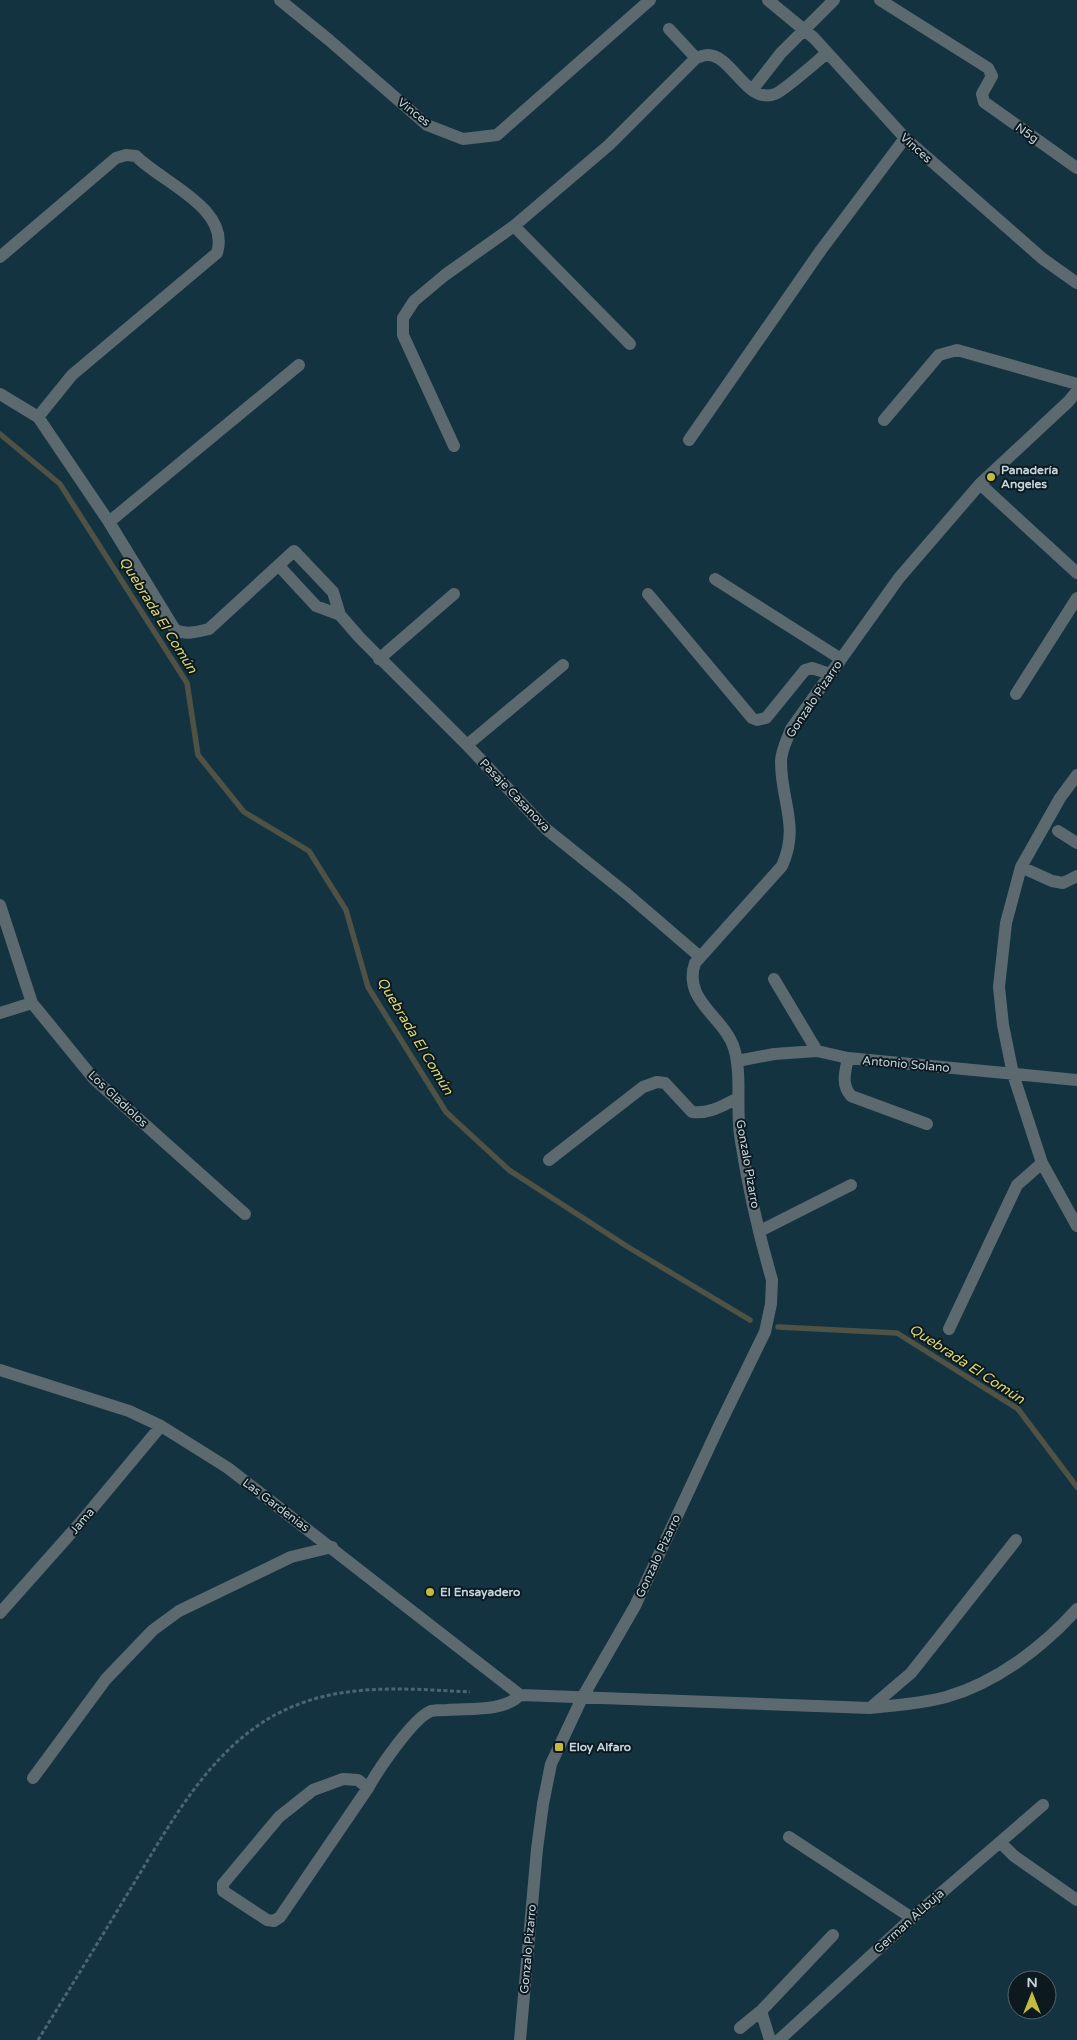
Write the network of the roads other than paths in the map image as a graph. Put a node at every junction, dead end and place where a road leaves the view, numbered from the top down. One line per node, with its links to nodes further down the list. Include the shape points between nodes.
1 (280, 0): 2 (street, Vinces, via 427,125 463,139 497,135)
2 (650, 0)
3 (768, 0): 6 (street, Vinces)
4 (834, 0): 6 (street)
5 (880, 0): 12 (street, N5g, via 988,68 992,76 982,94 984,102)
6 (804, 28): 8 (street, Vinces); 10 (street)
7 (668, 30): 9 (street)
8 (827, 53): 10 (street, via 776,94 764,96); 11 (street, Vinces)
9 (696, 58): 10 (street, via 707,55 718,58); 13 (street, via 609,145)
10 (752, 90)
11 (905, 138): 15 (street, Vinces, via 1043,259); 23 (street, via 821,250)
12 (1077, 168)
13 (514, 226): 16 (street); 24 (street, via 414,300 403,318 403,335)
14 (0, 257): 21 (street, via 116,158 126,155 136,156 203,207 220,236 217,253 72,375)
15 (1077, 283)
16 (630, 344)
17 (299, 365): 26 (street)
18 (1077, 384): 22 (street, via 957,350 947,351 939,355)
19 (0, 394): 21 (street)
20 (1074, 398): 25 (street, Gonzalo Pizarro)
21 (38, 417): 26 (street)
22 (884, 420)
23 (689, 440)
24 (454, 446)
25 (980, 484): 28 (street); 35 (street, Gonzalo Pizarro, via 899,578)
26 (109, 522): 27 (street, via 175,630 181,632 209,629)
27 (279, 566): 33 (street, via 316,606); 33 (street, via 294,550 333,592)
28 (1077, 574)
29 (715, 579): 35 (street)
30 (454, 594): 34 (street)
31 (648, 594): 37 (street, via 752,718 766,718 804,670 812,668)
32 (1077, 598): 38 (street)
33 (342, 617): 34 (street, Pasaje Casanova)
34 (379, 659): 39 (street, Pasaje Casanova)
35 (841, 659): 37 (street, Gonzalo Pizarro)
36 (563, 665): 39 (street)
37 (830, 674): 46 (street, Gonzalo Pizarro, via 791,729 783,748 782,779 791,830 782,866)
38 (1016, 694)
39 (467, 745): 46 (street, Pasaje Casanova, via 546,830)
40 (1077, 775): 43 (street, via 1060,798)
41 (1058, 831): 42 (street)
42 (1077, 843)
43 (1021, 867): 44 (street, via 1052,881 1063,882); 53 (street, via 1006,923 998,987)
44 (1077, 876)
45 (0, 905): 48 (street, Los Gladiolos)
46 (699, 956): 52 (street, Gonzalo Pizarro, via 692,971 693,986 728,1036)
47 (774, 979): 50 (street)
48 (32, 1002): 49 (street); 60 (street, Los Gladiolos, via 94,1079)
49 (0, 1013)
50 (817, 1051): 51 (street, Antonio Solano); 52 (street, Antonio Solano)
51 (848, 1058): 53 (street, Antonio Solano); 56 (street, via 843,1080 851,1096)
52 (737, 1061): 55 (street, Gonzalo Pizarro)
53 (1013, 1074): 54 (street, Antonio Solano); 58 (street)
54 (1077, 1080)
55 (738, 1098): 57 (street, via 704,1114 692,1112 665,1083 657,1082 643,1087); 62 (street, Gonzalo Pizarro, via 740,1134)
56 (928, 1124)
57 (549, 1160)
58 (1042, 1163): 61 (street); 63 (street, via 1017,1185)
59 (851, 1185): 62 (street)
60 (245, 1214)
61 (1077, 1226)
62 (760, 1231): 71 (street, Gonzalo Pizarro, via 772,1280 772,1304 765,1332 635,1606)
63 (949, 1328)
64 (0, 1370): 65 (street, Las Gardenias, via 129,1411)
65 (161, 1426): 67 (street, Las Gardenias, via 228,1468); 69 (street, Jama)
66 (1016, 1540): 72 (street, via 911,1673)
67 (332, 1548): 70 (street, Las Gardenias); 73 (street, via 291,1557 179,1611 153,1630 106,1679)
68 (1077, 1608): 72 (street, via 1042,1643 982,1684 946,1697)
69 (0, 1613)
70 (520, 1695): 71 (street); 74 (street, via 514,1702 498,1706 432,1711 416,1722)
71 (582, 1698): 72 (street); 83 (street, Gonzalo Pizarro, via 551,1764 542,1804)
72 (870, 1708)
73 (33, 1778)
74 (368, 1788): 74 (street, via 358,1780 343,1779 313,1790 279,1817 222,1884 223,1891 268,1920 280,1917)
75 (1043, 1805): 77 (street, German ALbuja)
76 (789, 1837): 79 (street)
77 (1000, 1842): 78 (street, via 1014,1856); 79 (street, German ALbuja)
78 (1077, 1900)
79 (912, 1918): 85 (street, German ALbuja)
80 (833, 1935): 81 (street)
81 (761, 2011): 82 (street); 84 (street)
82 (740, 2028)
83 (520, 2040)
84 (770, 2040)
85 (778, 2040)

